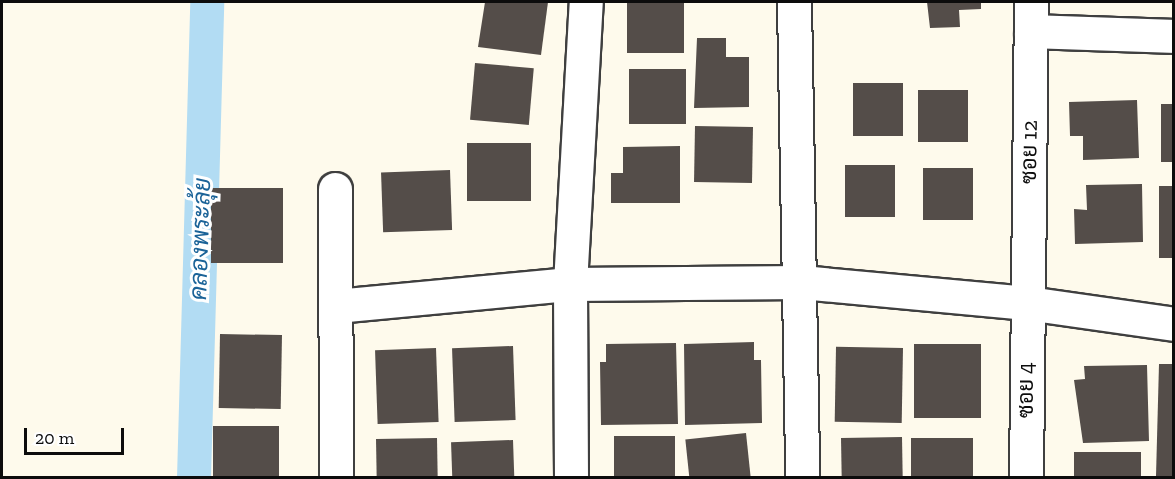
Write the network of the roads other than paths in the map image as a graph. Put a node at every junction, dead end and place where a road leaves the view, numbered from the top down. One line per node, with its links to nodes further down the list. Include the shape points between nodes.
1 (586, 2): 7 (street)
2 (794, 2): 6 (street)
3 (1031, 16): 4 (street); 8 (street, ซอย 12)
4 (1173, 36)
5 (335, 189): 9 (street)
6 (801, 282): 7 (street); 8 (street); 13 (street)
7 (570, 284): 9 (street); 12 (street)
8 (1027, 303): 10 (street); 14 (street, ซอย 4)
9 (336, 306): 11 (street)
10 (1173, 324)
11 (336, 477)
12 (571, 477)
13 (802, 477)
14 (1026, 477)

